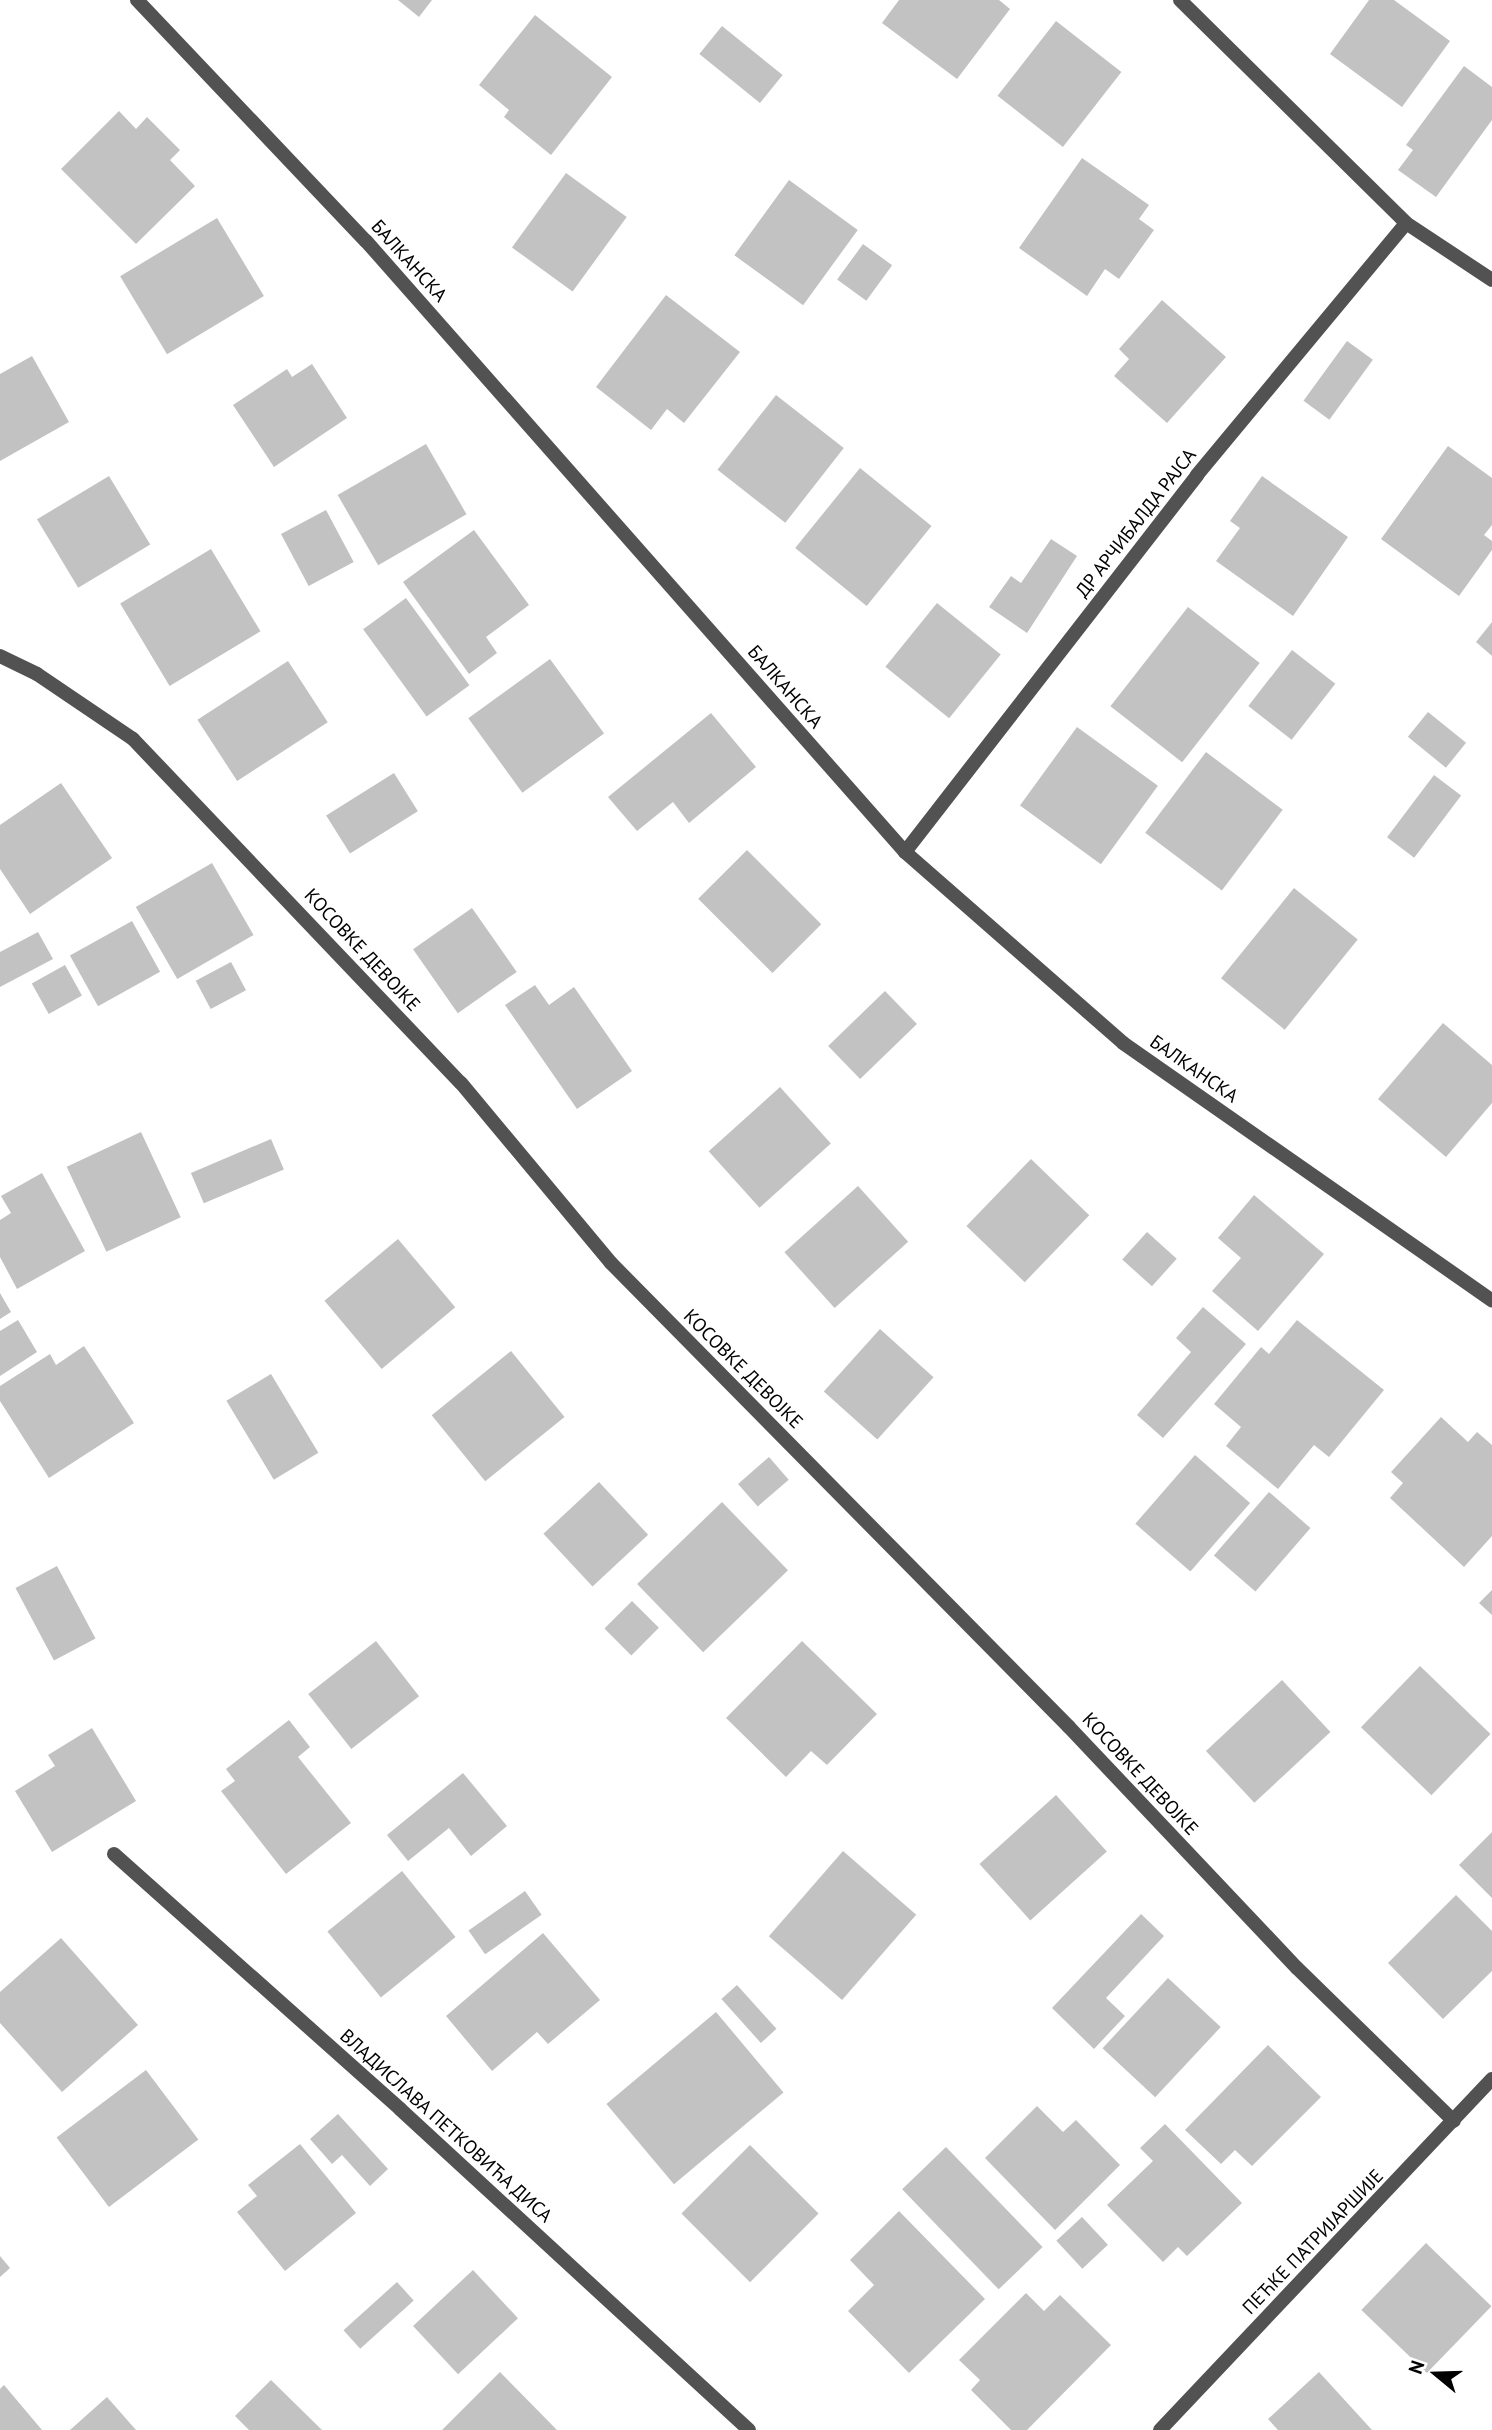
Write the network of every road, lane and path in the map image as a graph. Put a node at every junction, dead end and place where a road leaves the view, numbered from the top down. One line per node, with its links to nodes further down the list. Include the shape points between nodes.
1 (138, 0): 6 (street, БАЛКАНСКА, via 366,241)
2 (1180, 0): 3 (street)
3 (1406, 223): 4 (street); 6 (street, ДР АРЧИБАЛДА РАЈСА, via 1197,475)
4 (1492, 280)
5 (0, 656): 10 (street, КОСОВКЕ ДЕВОЈКЕ, via 37,674 134,739 461,1083 611,1263 1069,1727 1297,1968)
6 (905, 852): 7 (street, БАЛКАНСКА, via 1123,1043)
7 (1492, 1300)
8 (114, 1854): 11 (street, ВЛАДИСЛАВА ПЕТКОВИЋА ДИСА)
9 (1492, 2079): 10 (street, ПЕЋКЕ ПАТРИЈАРШИЈЕ)
10 (1454, 2121): 12 (street, ПЕЋКЕ ПАТРИЈАРШИЈЕ)
11 (749, 2430)
12 (1160, 2430)

